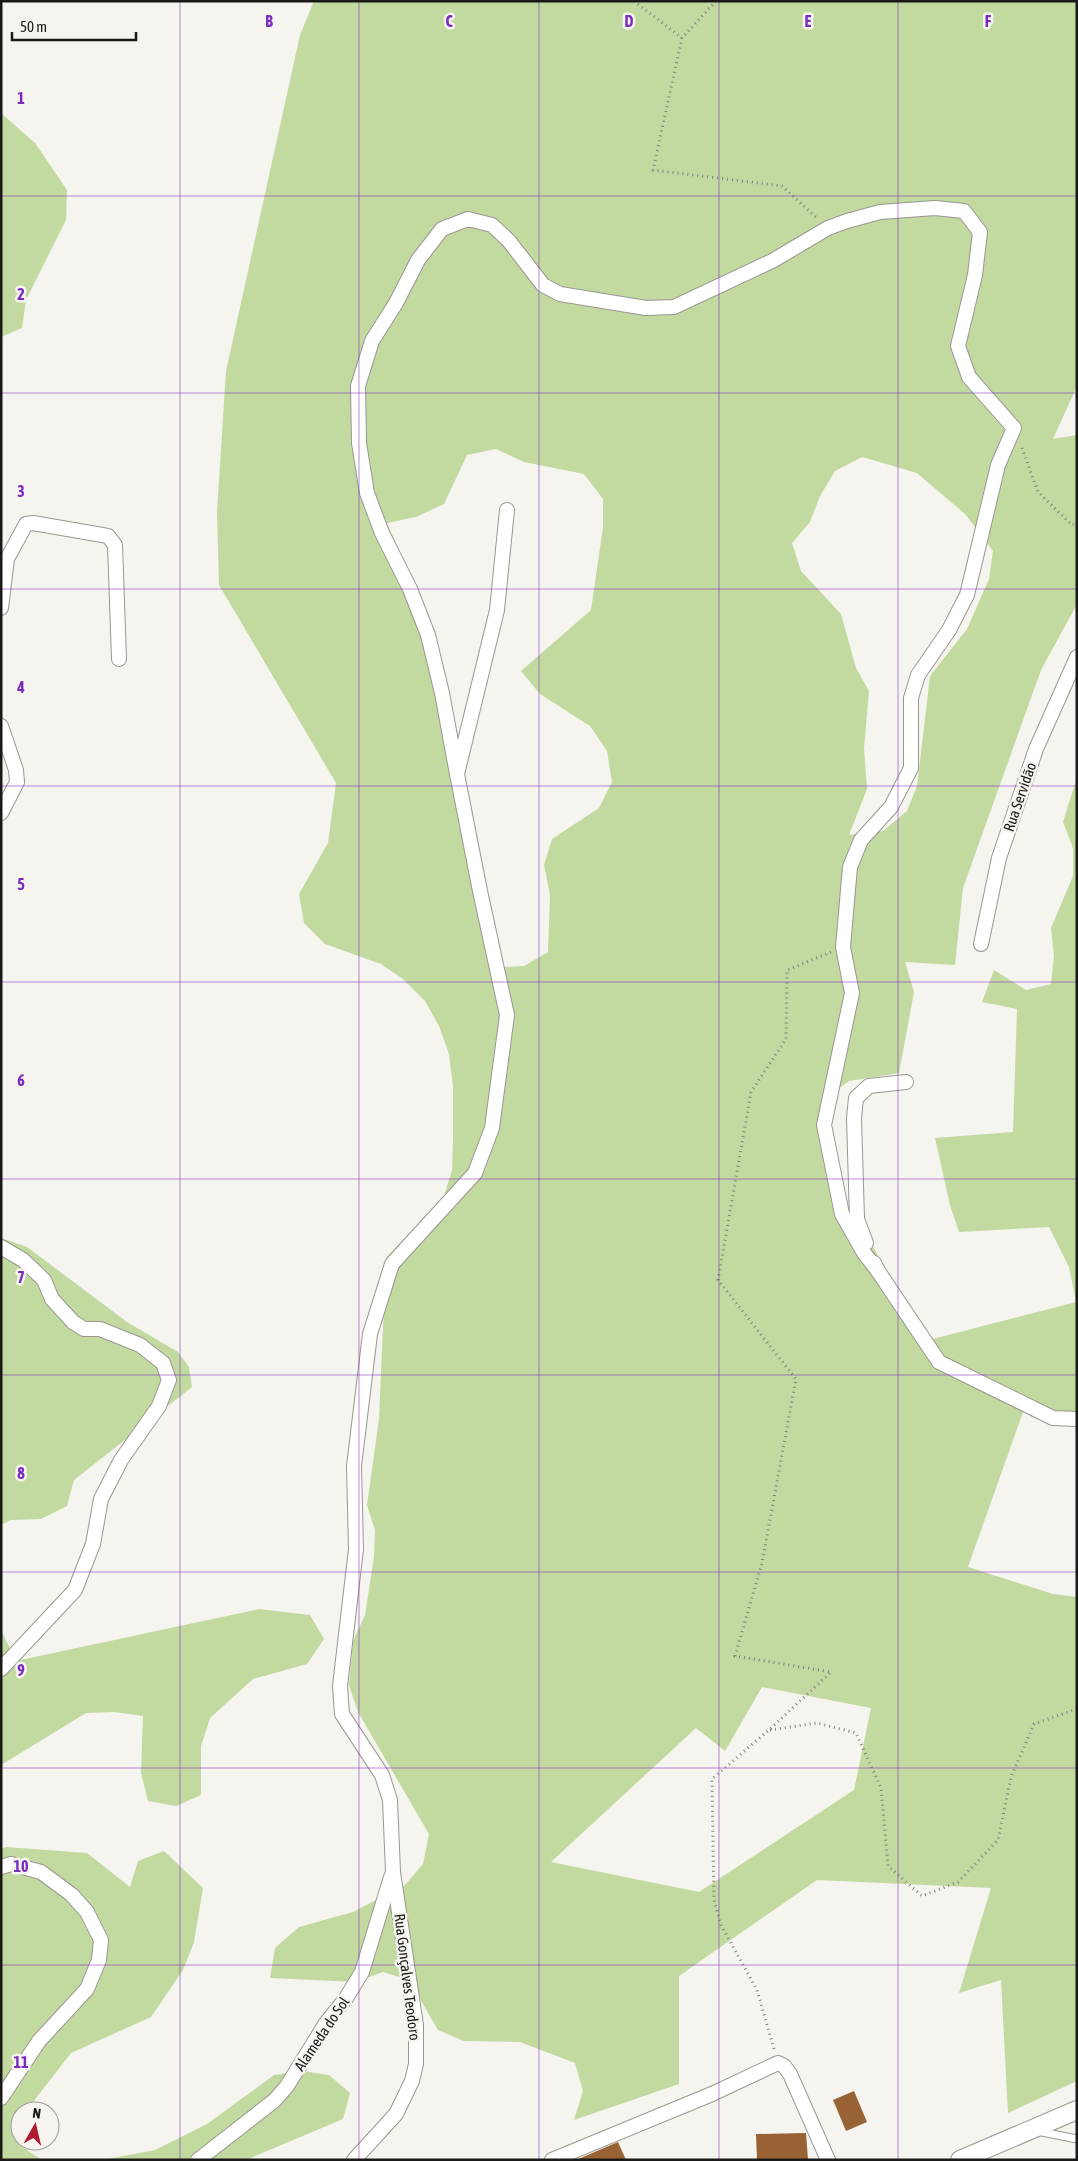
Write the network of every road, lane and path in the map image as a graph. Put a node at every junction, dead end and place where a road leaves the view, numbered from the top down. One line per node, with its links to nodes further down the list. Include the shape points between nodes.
1 (634, 1): 3 (path)
2 (716, 1): 3 (path)
3 (682, 38): 4 (path, via 653,170 782,186)
4 (828, 228): 5 (street, via 880,212 934,208 964,211 980,232 976,275 958,346 969,377); 12 (street, via 772,261 674,307 646,308 560,294 543,285 509,241 492,225 468,219 442,228 418,260 372,341 358,386 359,443 367,492 428,635)
5 (1014, 428): 7 (path, via 1038,492 1072,525); 15 (street, via 998,465 967,594 949,630 918,675 912,698 910,768 891,807 860,840 850,867)
6 (507, 510): 12 (street, via 497,610)
7 (1077, 523)
8 (1, 608): 10 (street, via 6,559 26,524 108,536 115,545)
9 (1077, 656): 14 (street, Rua Servidão, via 1036,749 999,858)
10 (119, 659)
11 (1, 726): 13 (street, via 17,782)
12 (457, 774): 24 (street, via 507,1015 492,1128 475,1173 392,1264 370,1334 354,1466 356,1549 340,1686 342,1714 382,1775 390,1800)
13 (1, 813)
14 (981, 944)
15 (843, 947): 18 (street, via 852,993 824,1125 842,1214); 22 (path, via 787,970 786,1039 751,1092 718,1280 796,1379 762,1563 735,1656 831,1672)
16 (906, 1082): 18 (street, via 869,1086 856,1098 857,1219)
17 (1, 1247): 20 (street, via 44,1280 52,1299 73,1322 84,1329 100,1329 140,1345 163,1363 169,1380 158,1406 121,1460 101,1499 93,1544 75,1590)
18 (878, 1271): 19 (street, via 939,1362 1053,1418)
19 (1077, 1419)
20 (1, 1669)
21 (1077, 1710): 22 (path, via 1034,1724 1011,1776 998,1840 958,1882 922,1896 888,1866 881,1788 856,1733 817,1723)
22 (770, 1730): 25 (path, via 712,1779 714,1900 721,1925 757,1990)
23 (1, 1867): 26 (street, via 11,1864 41,1872 72,1895 87,1912 101,1940 99,1960 87,1989 39,2041)
24 (393, 1872): 30 (street, Alameda do Sol, via 362,1972 287,2086 275,2100); 31 (street, Rua Gonçalves Teodoro, via 416,2025 416,2064 412,2081 396,2114)
25 (778, 2063): 32 (street); 33 (street, via 790,2074)
26 (1, 2098)
27 (1077, 2110): 28 (street)
28 (1032, 2130): 29 (lane); 34 (street)
29 (1077, 2139)
30 (198, 2160)
31 (354, 2160)
32 (552, 2160)
33 (828, 2160)
34 (960, 2160)

